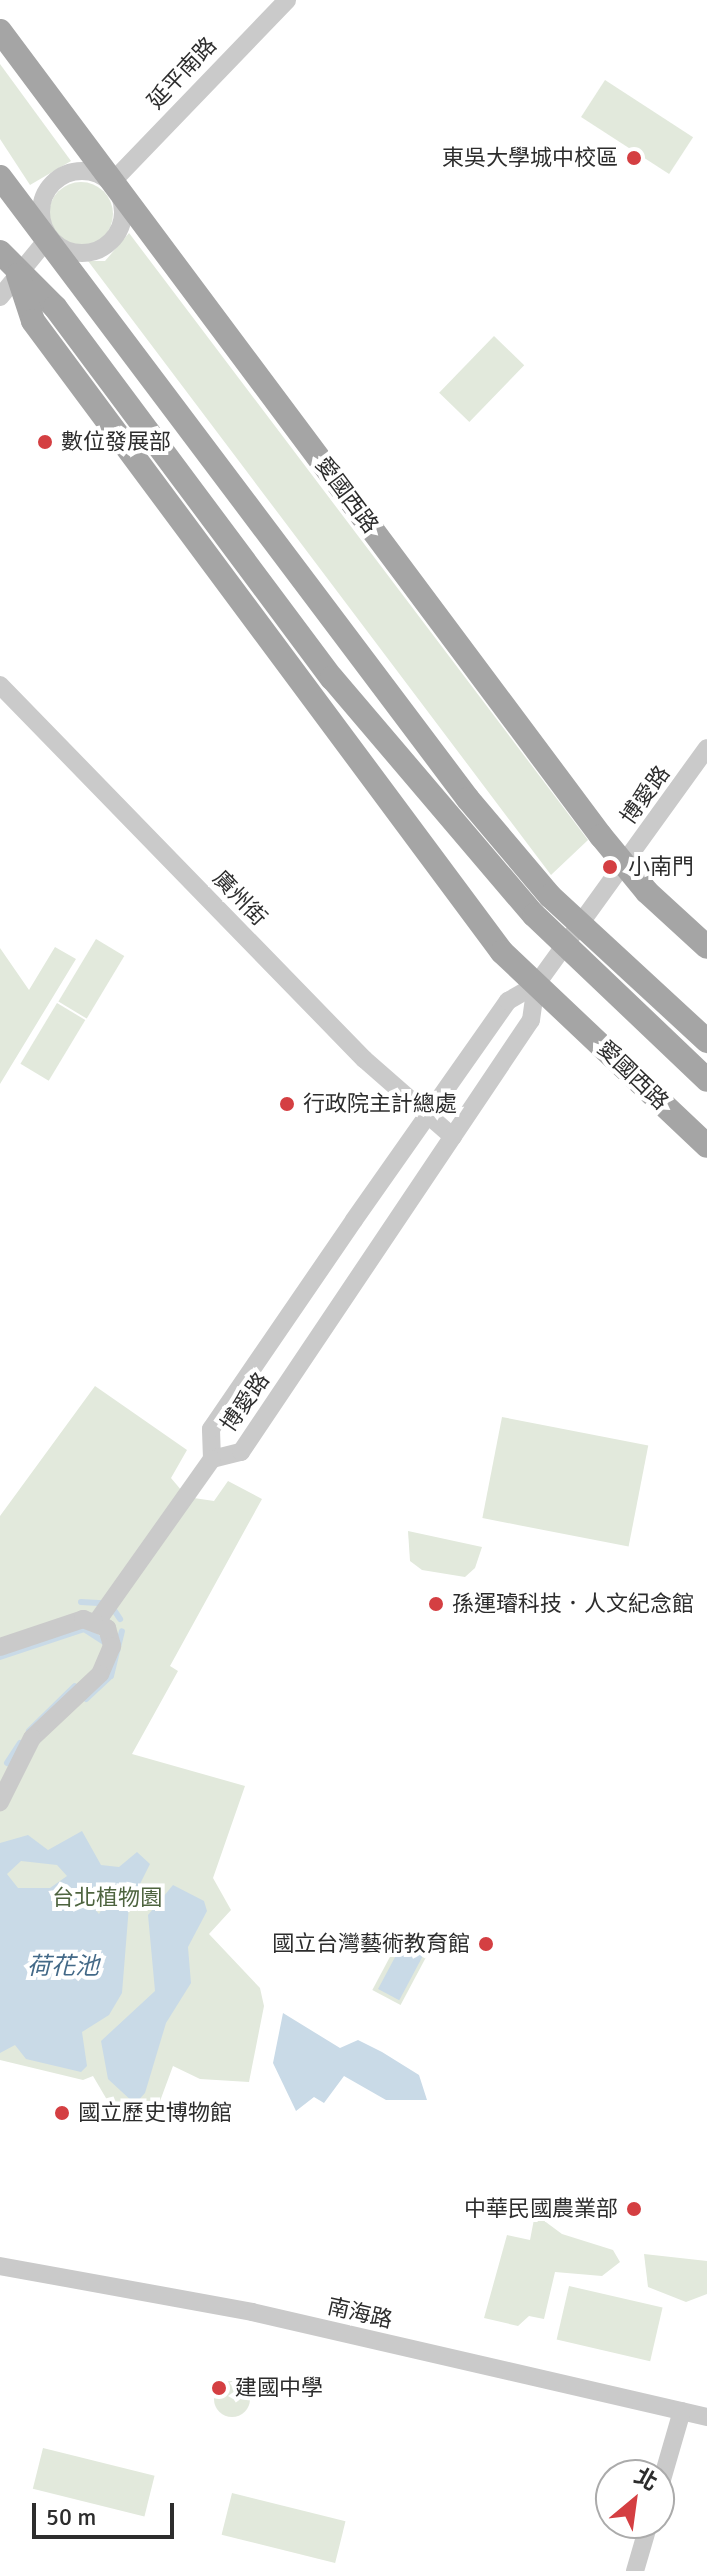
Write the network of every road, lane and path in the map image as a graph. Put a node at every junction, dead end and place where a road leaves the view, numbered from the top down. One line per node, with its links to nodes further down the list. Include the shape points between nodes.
1 (287, 0): 4 (street, 延平南路)
2 (0, 31): 4 (main road, 愛國西路)
3 (0, 177): 5 (main road)
4 (113, 181): 5 (street, via 83,172 56,181 40,212); 5 (street, via 124,212 107,245 70,251); 11 (main road, 愛國西路)
5 (47, 240): 7 (street); 12 (main road, via 468,799)
6 (0, 252): 7 (main road, 愛國西路)
7 (18, 275): 8 (street); 13 (main road, 愛國西路, via 55,307 332,678); 15 (main road, 愛國西路, via 42,334 493,939)
8 (0, 297)
9 (0, 685): 18 (street, 廣州街)
10 (707, 748): 11 (street, 博愛路)
11 (624, 864): 12 (street, 博愛路); 14 (main road, 愛國西路)
12 (580, 924): 13 (street, 博愛路); 16 (main road)
13 (565, 946): 15 (street, 博愛路); 17 (main road, 愛國西路)
14 (707, 947)
15 (536, 985): 18 (street, 博愛路, via 508,1001); 19 (street, 博愛路, via 531,1020); 20 (main road, 愛國西路)
16 (707, 1041)
17 (707, 1080)
18 (428, 1118): 19 (street, 廣州街); 21 (street, 博愛路, via 211,1429)
19 (453, 1137): 21 (street, 博愛路, via 241,1452)
20 (707, 1146)
21 (212, 1459): 22 (street)
22 (98, 1620): 23 (street); 24 (street, via 112,1646 108,1662 44,1722)
23 (0, 1647)
24 (0, 1802)
25 (0, 2266): 26 (street, 南海路, via 252,2312)
26 (682, 2411): 27 (street, 南海路); 28 (street)
27 (707, 2417)
28 (668, 2459)
29 (644, 2539): 30 (street)
30 (635, 2571)

